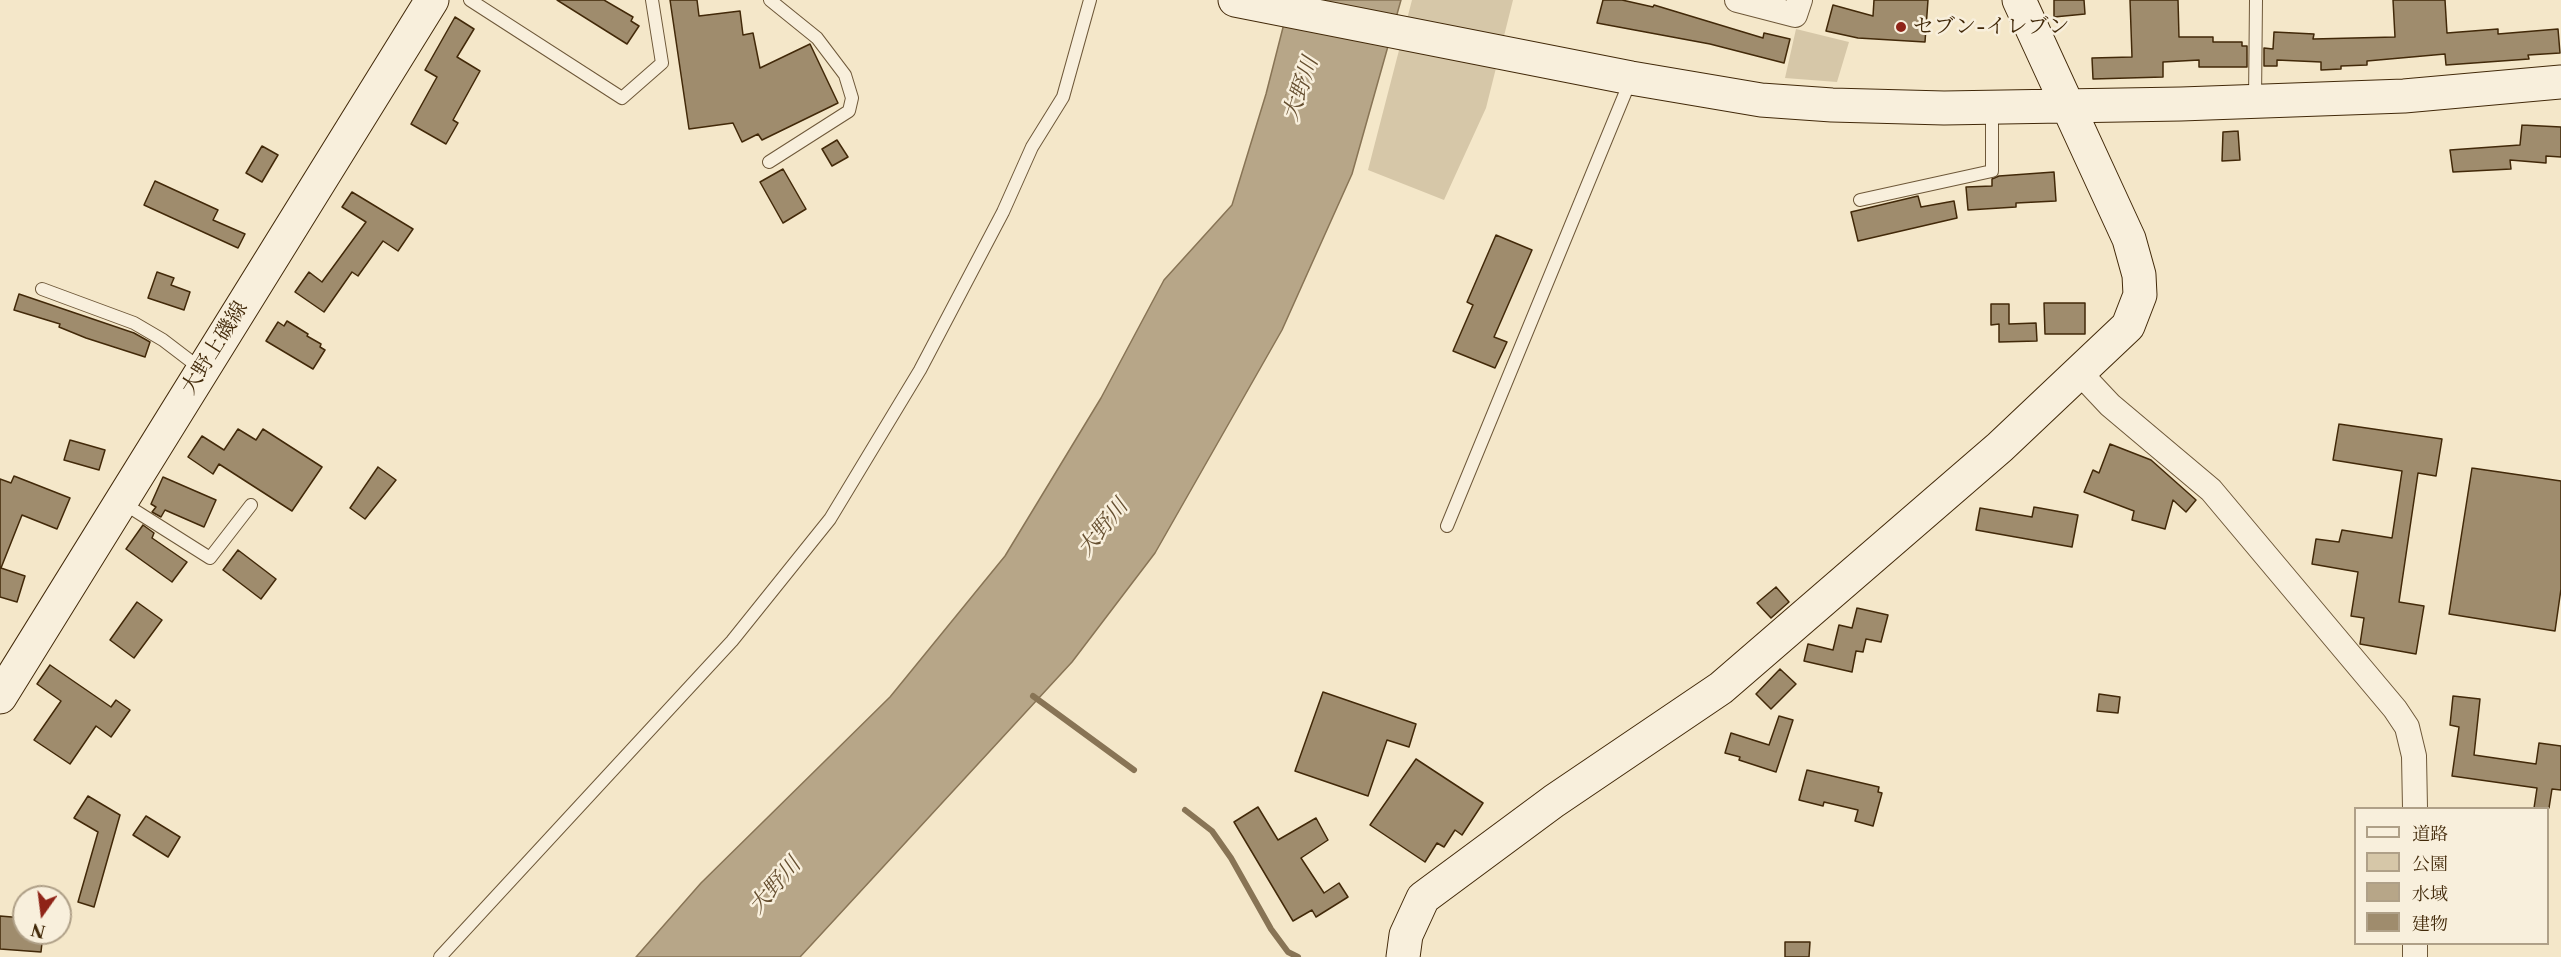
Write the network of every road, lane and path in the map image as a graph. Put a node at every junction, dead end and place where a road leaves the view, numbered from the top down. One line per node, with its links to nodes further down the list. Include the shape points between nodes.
1 (432, 0): 19 (street, 大野上磯線)
2 (470, 0): 3 (lane, via 622,98 662,63)
3 (652, 0)
4 (770, 0): 16 (lane, via 817,38 845,75 852,98 849,111)
5 (1090, 0): 26 (lane, via 1063,97 1032,147 1003,212 920,370 830,519 732,641)
6 (1235, 0): 11 (street)
7 (1737, 0): 8 (street, via 1795,15)
8 (1800, 0)
9 (2019, 0): 14 (street)
10 (2256, 0): 13 (lane)
11 (1631, 78): 15 (street, via 1761,100); 23 (lane)
12 (2561, 82): 13 (street, via 2404,96)
13 (2255, 101): 14 (street)
14 (2065, 106): 15 (street); 20 (street, via 2129,239 2139,275 2140,295 2128,326)
15 (1992, 108): 17 (lane, via 1992,171)
16 (769, 162)
17 (1860, 200)
18 (42, 289): 19 (lane, via 134,323)
19 (202, 370): 21 (street, 大野上磯線)
20 (2079, 372): 25 (street, via 2110,405 2211,490 2395,709 2407,727 2414,756); 27 (street, via 2000,447 1721,688 1554,801 1423,898 1407,935)
21 (121, 501): 22 (lane, via 210,558); 24 (street, 大野上磯線)
22 (250, 505)
23 (1447, 526)
24 (0, 698)
25 (2415, 807)
26 (440, 957)
27 (1403, 957)

